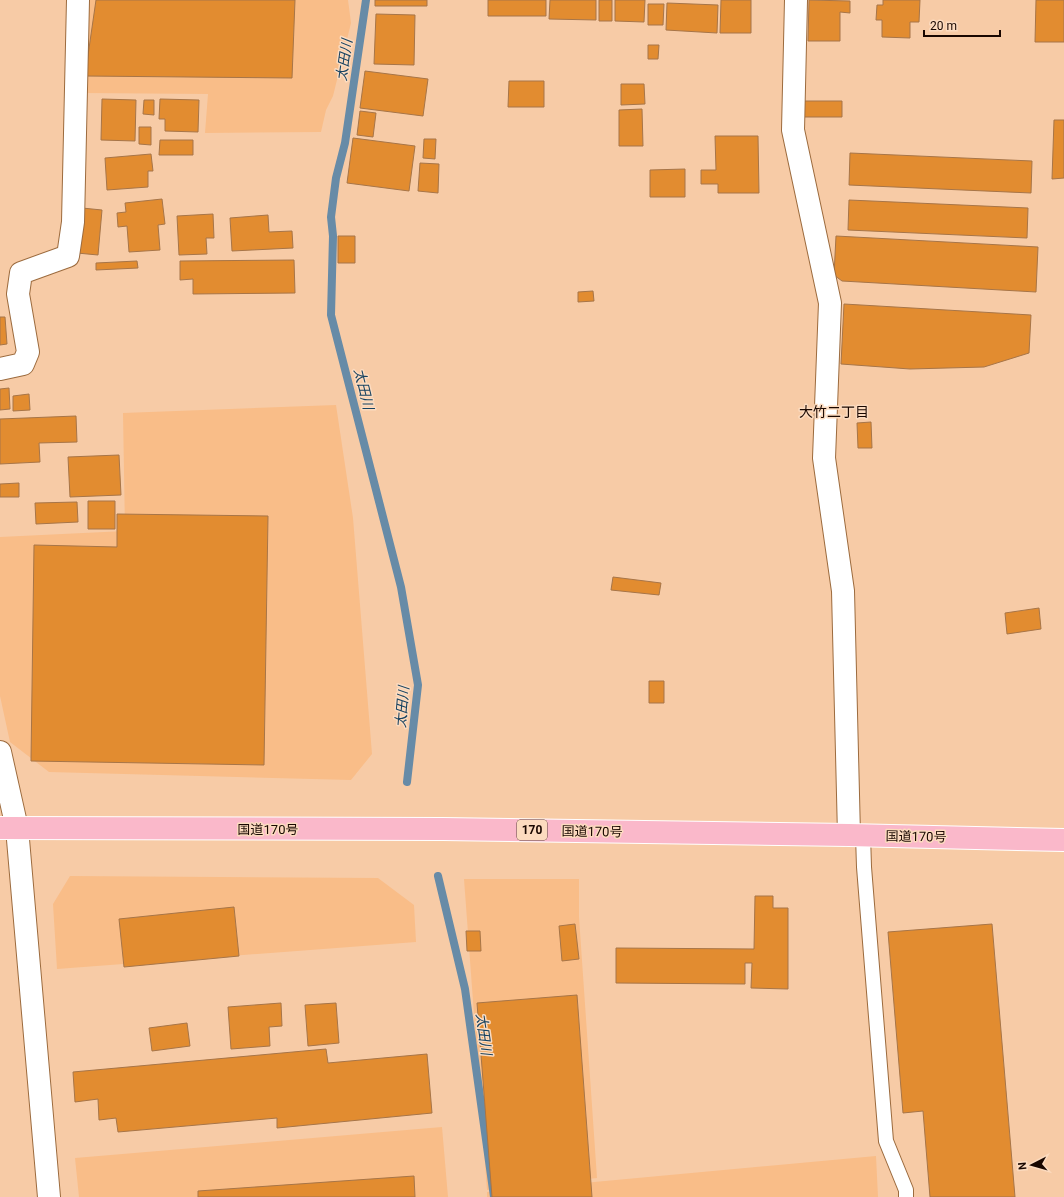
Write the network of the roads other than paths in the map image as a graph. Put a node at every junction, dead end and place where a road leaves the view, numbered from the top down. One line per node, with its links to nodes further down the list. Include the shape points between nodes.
1 (78, 0): 3 (street, via 73,222 68,256 21,273 18,294 28,352 23,364)
2 (796, 0): 6 (street, via 793,130 830,303 824,458 842,591)
3 (0, 369)
4 (0, 752): 5 (street)
5 (4, 828): 6 (highway, 国道170号 / 170, via 443,829); 8 (street)
6 (856, 835): 7 (highway, 国道170号 / 170); 9 (lane, via 864,867 886,1141 906,1190)
7 (1064, 840)
8 (49, 1197)
9 (906, 1197)

